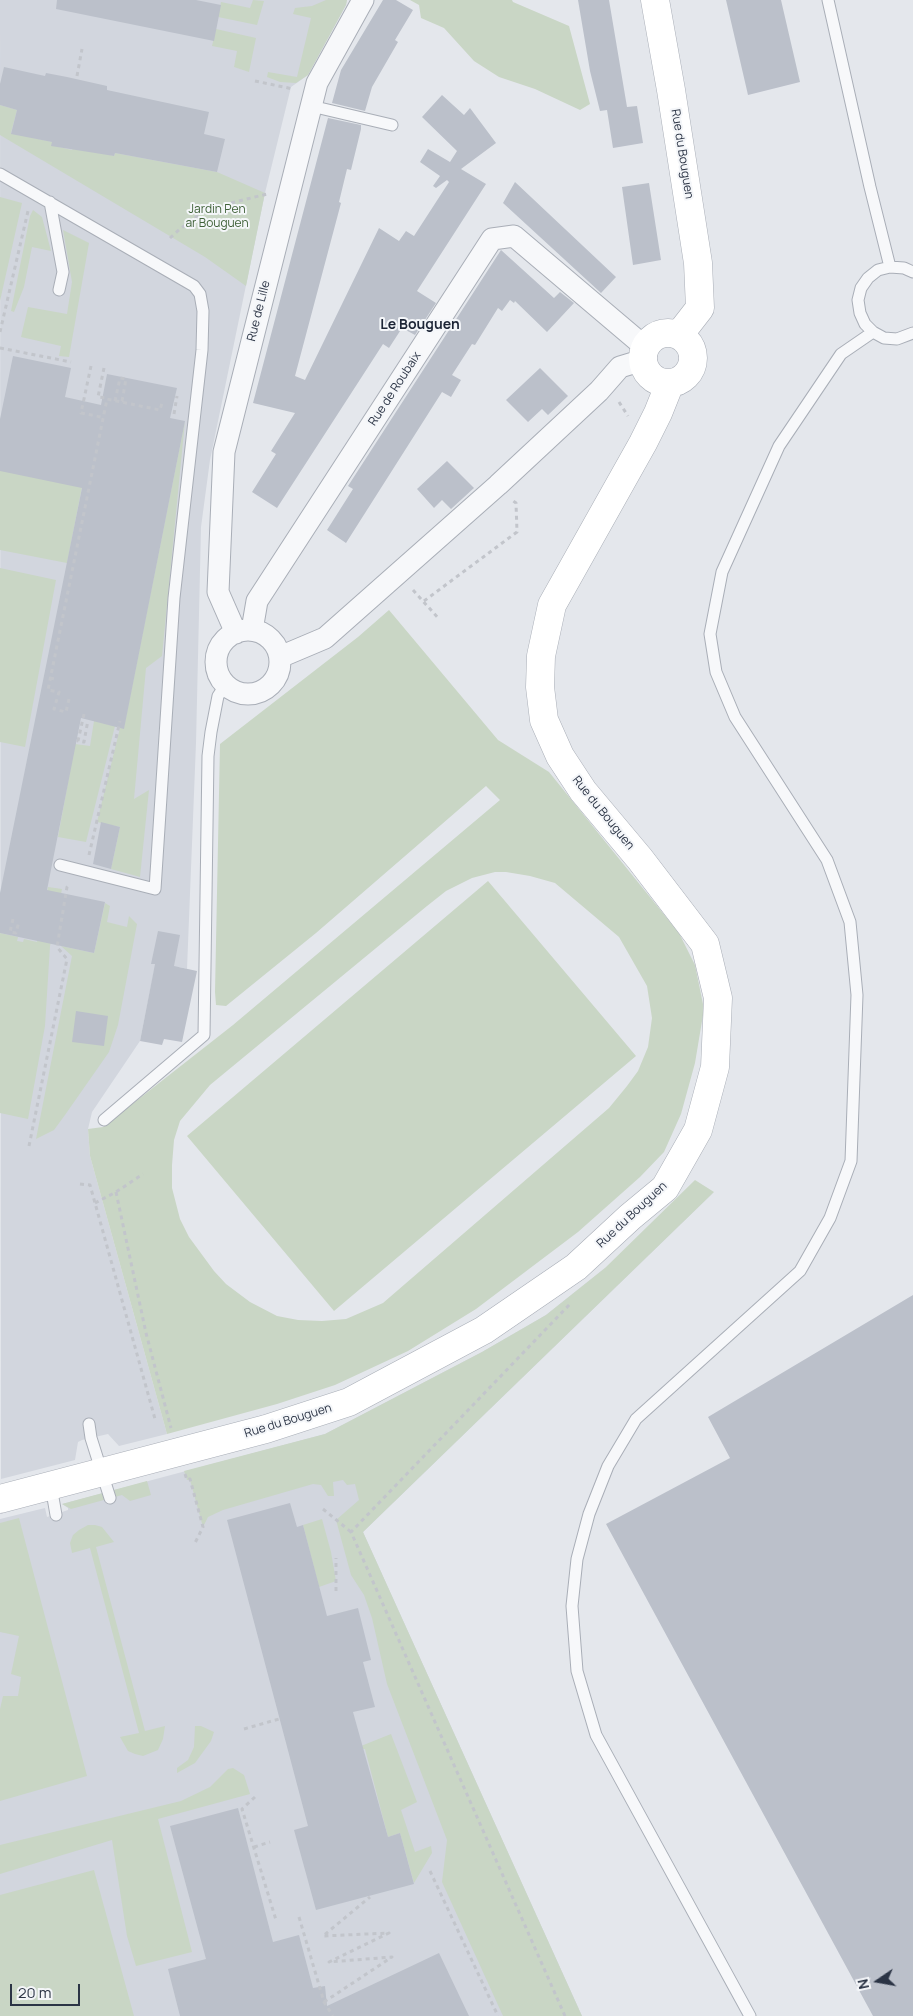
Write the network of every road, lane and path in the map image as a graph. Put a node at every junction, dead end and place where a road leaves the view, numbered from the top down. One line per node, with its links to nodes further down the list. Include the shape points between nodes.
1 (362, 0): 7 (street, Rue de Lille, via 317,83)
2 (655, 0): 21 (street, Rue du Bouguen, via 698,264 700,308)
3 (828, 0): 14 (lane)
4 (82, 49): 5 (path)
5 (77, 76)
6 (255, 81): 7 (path)
7 (313, 100): 8 (lane); 10 (street, Rue de Lille)
8 (392, 125)
9 (0, 174): 11 (lane)
10 (288, 197): 13 (path, via 265,193 207,209); 37 (street, Rue de Lille, via 224,452 218,592)
11 (50, 202): 16 (lane, via 63,272); 47 (lane, via 194,286 200,294 204,311 174,598 155,889)
12 (30, 206): 17 (path)
13 (170, 238)
14 (890, 267): 15 (lane); 19 (lane, via 878,270 861,288 858,300 860,313)
15 (913, 272)
16 (59, 290)
17 (2, 313): 18 (path)
18 (0, 332)
19 (873, 332): 20 (lane, via 884,338 897,339); 84 (lane, via 841,354 780,446 722,572 710,634 716,672 735,717 827,860 850,922 857,995 851,1161 830,1218 800,1271 636,1419 608,1466 589,1514 577,1559 572,1606 577,1671 596,1735)
20 (913, 333)
21 (679, 334): 23 (street, via 663,332 651,338); 27 (street, via 692,348 693,362 685,376)
22 (0, 348): 24 (path)
23 (644, 354): 27 (street, via 648,374 657,381); 28 (street, via 620,367); 37 (street, Rue de Roubaix, via 514,236 492,238 257,601)
24 (71, 362)
25 (91, 366): 33 (path, via 82,413)
26 (104, 368): 31 (path, via 98,397)
27 (670, 383): 60 (street, Rue du Bouguen, via 643,442 552,605 541,656 540,687 544,720 560,756 583,791 705,944 718,998 715,1066 698,1130 665,1188 576,1267 484,1330 350,1402 266,1429)
28 (599, 391): 34 (path, via 618,399); 38 (street, via 325,638)
29 (178, 395): 32 (path)
30 (115, 401): 31 (path, via 120,378 126,379); 31 (path, via 160,410 162,402 161,408 153,406); 39 (path, via 106,399)
31 (122, 401)
32 (174, 414)
33 (101, 417)
34 (630, 419)
35 (511, 498): 36 (path, via 516,503 517,532 424,601)
36 (439, 619)
37 (244, 631): 38 (street, via 265,635 273,642); 41 (street, via 227,638 218,653 216,664)
38 (280, 657): 41 (street, via 275,680 261,691 240,693)
39 (50, 678): 40 (path); 42 (path, via 48,690 59,692 54,709 66,712)
40 (56, 679)
41 (226, 684): 50 (lane, via 218,696 208,756 204,1034)
42 (69, 699)
43 (84, 714): 44 (path, via 78,741 84,742)
44 (88, 720)
45 (120, 721): 47 (path)
46 (60, 865): 47 (lane)
47 (83, 871): 51 (path, via 66,887 57,947 67,959)
48 (12, 919): 49 (path, via 10,932 16,933)
49 (19, 921)
50 (104, 1120)
51 (29, 1146)
52 (143, 1174): 54 (path)
53 (80, 1184): 55 (path, via 90,1185)
54 (116, 1192): 55 (path); 59 (path, via 146,1333)
55 (95, 1203): 57 (path)
56 (577, 1297): 67 (path)
57 (155, 1419)
58 (89, 1424): 60 (lane)
59 (172, 1433)
60 (102, 1472): 62 (street, Rue du Bouguen); 63 (lane)
61 (190, 1479): 68 (path, via 203,1527)
62 (50, 1486): 64 (street, Rue du Bouguen); 66 (lane)
63 (110, 1498)
64 (0, 1499)
65 (323, 1508): 67 (path)
66 (56, 1515)
67 (350, 1532): 83 (path)
68 (194, 1546)
69 (336, 1558): 70 (path)
70 (336, 1591)
71 (279, 1719): 72 (path)
72 (244, 1729)
73 (255, 1797): 75 (path, via 242,1808)
74 (270, 1842): 75 (path)
75 (254, 1847): 79 (path)
76 (430, 1872): 82 (path)
77 (370, 1896): 80 (path, via 323,1936 389,1933 330,1962 392,1958)
78 (299, 1917): 80 (path)
79 (276, 1920)
80 (324, 2002): 81 (path)
81 (333, 2016)
82 (498, 2016)
83 (565, 2016)
84 (750, 2016)

